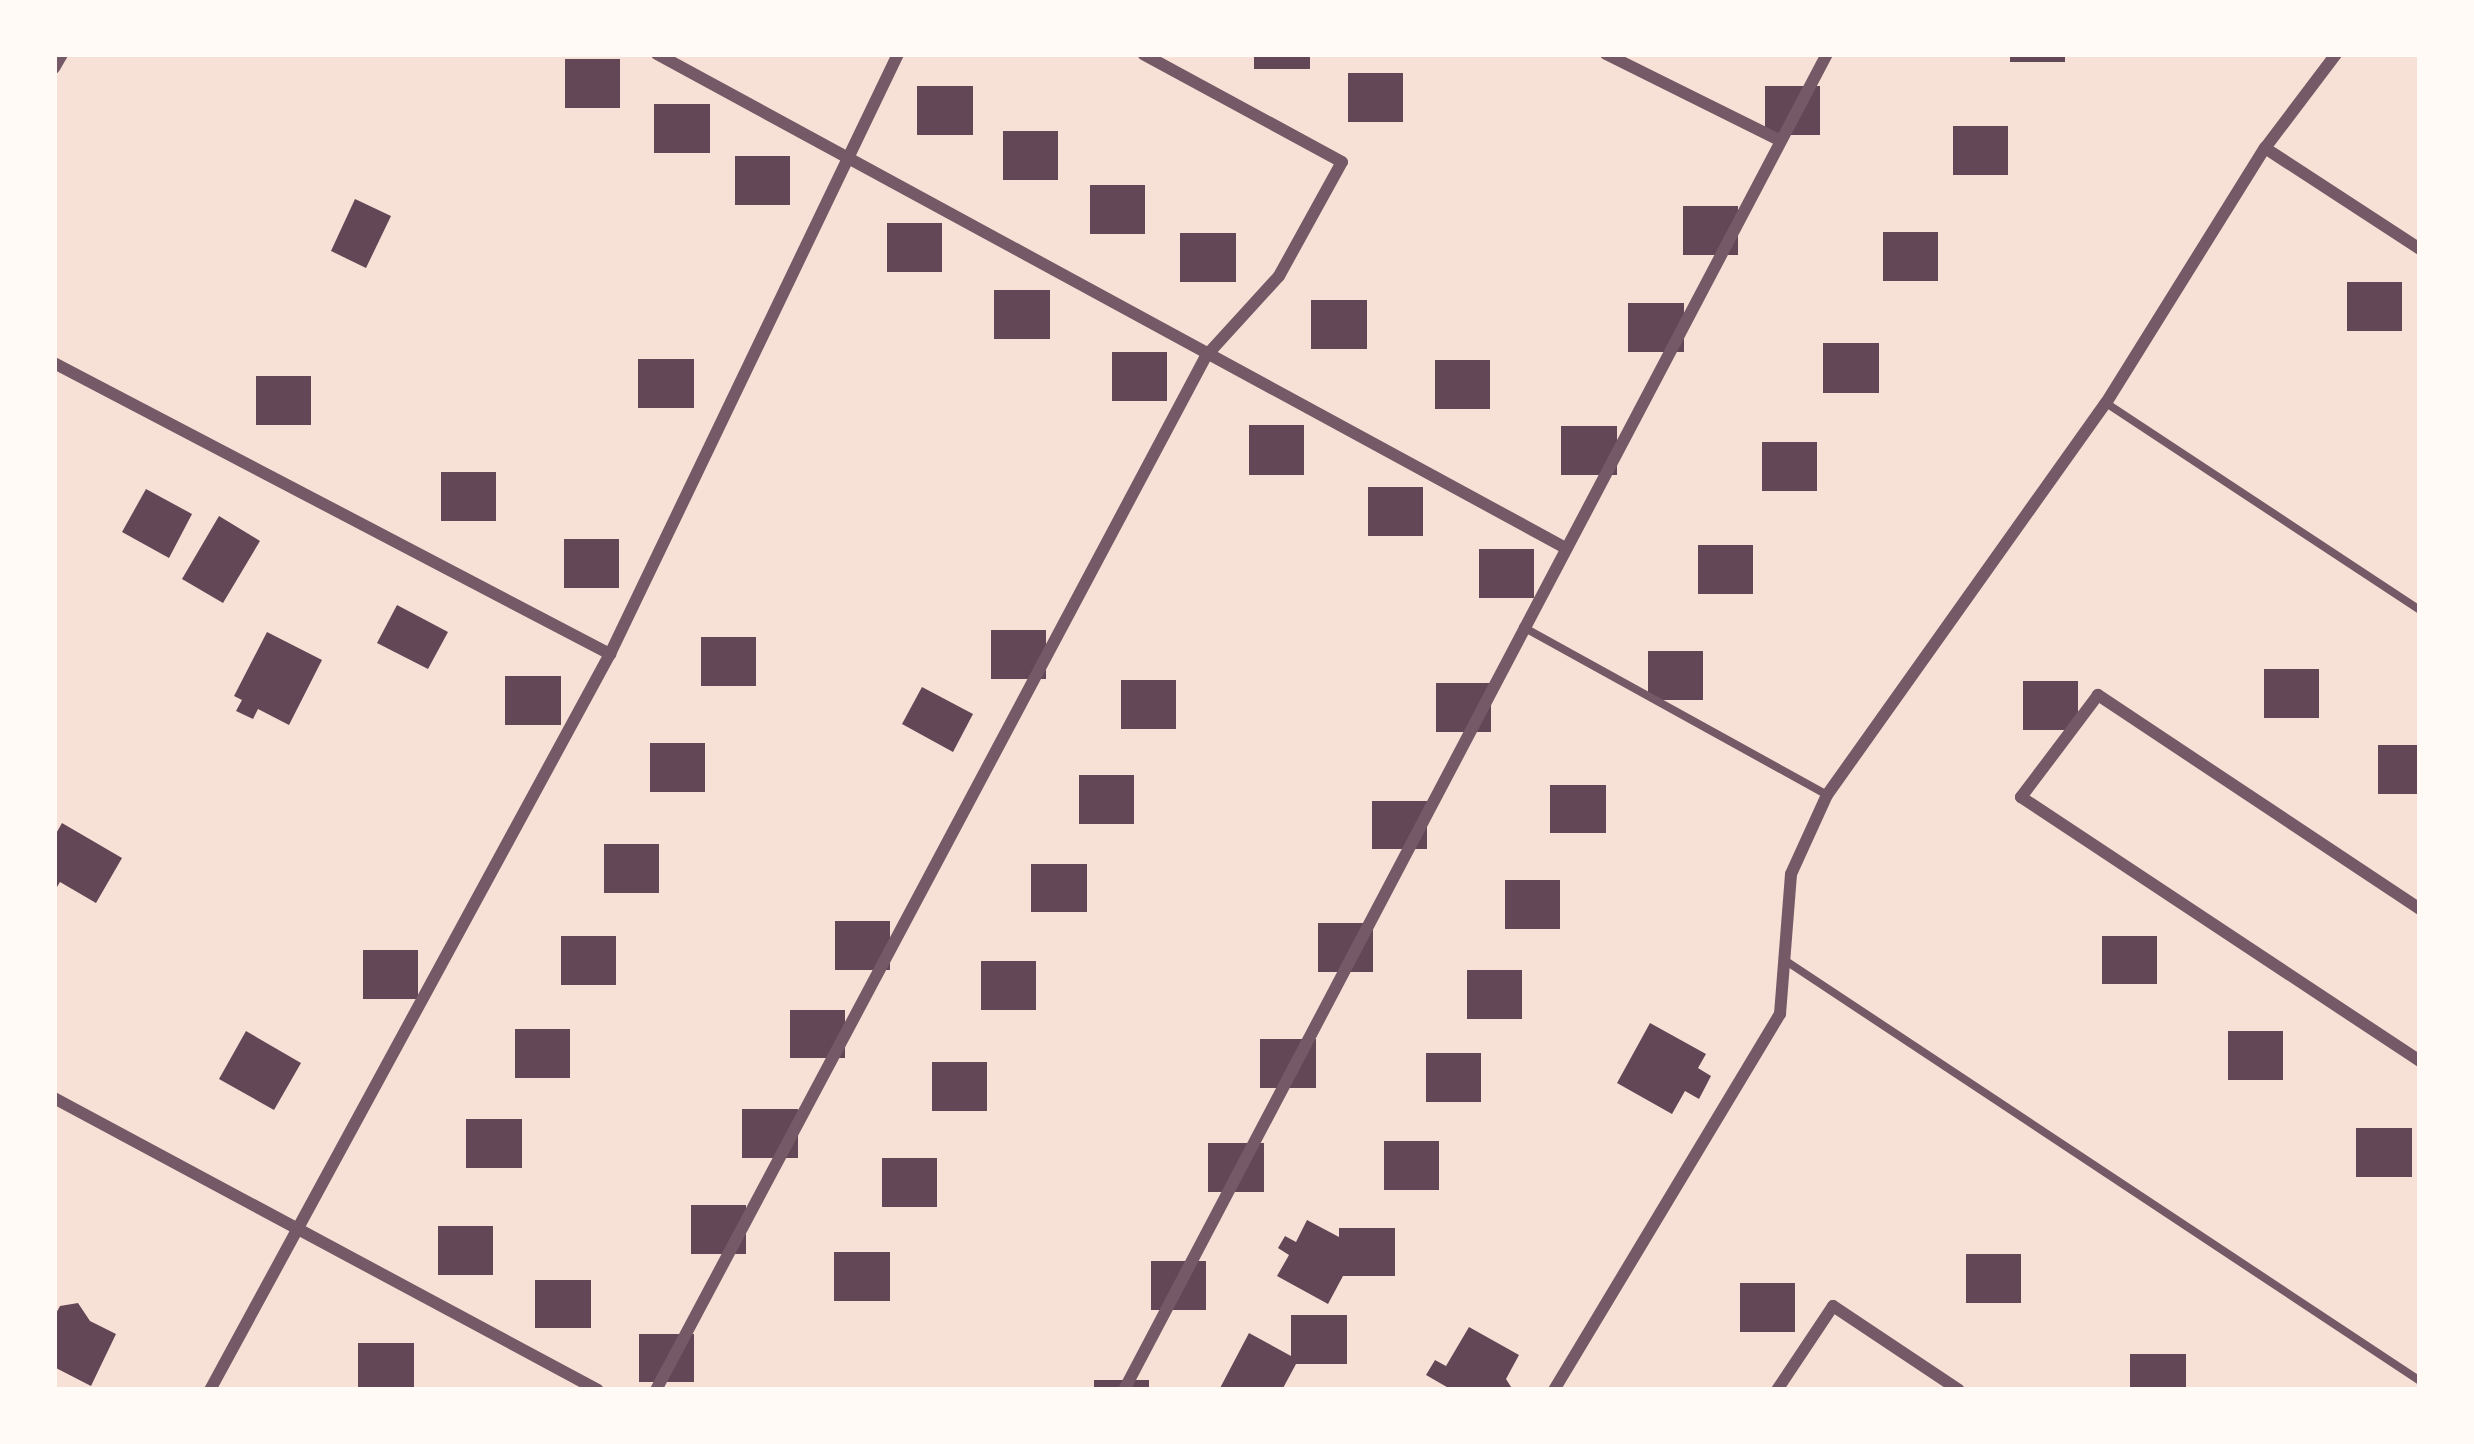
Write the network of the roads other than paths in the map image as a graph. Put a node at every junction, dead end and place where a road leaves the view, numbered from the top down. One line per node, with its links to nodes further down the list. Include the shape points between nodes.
1 (62, 54): 8 (street)
2 (657, 54): 11 (street)
3 (898, 54): 11 (street)
4 (1143, 54): 13 (street, via 1342,162 1279,276)
5 (1606, 54): 9 (street)
6 (1827, 54): 9 (street)
7 (2336, 54): 10 (street)
8 (54, 68)
9 (1779, 140): 16 (street)
10 (2265, 148): 12 (street); 15 (street)
11 (846, 156): 13 (street); 19 (street)
12 (2420, 248)
13 (1206, 356): 16 (street); 29 (street)
14 (54, 363): 19 (street)
15 (2106, 403): 17 (lane); 20 (street)
16 (1564, 547): 18 (street)
17 (2420, 610)
18 (1522, 627): 20 (lane); 30 (street)
19 (610, 654): 25 (street)
20 (1827, 795): 22 (street, via 1791,874)
21 (2420, 909): 23 (street, via 2098,695 2021,797)
22 (1785, 961): 26 (lane); 31 (street, via 1780,1014)
23 (2420, 1061)
24 (54, 1098): 25 (street)
25 (298, 1227): 27 (street); 28 (street)
26 (2420, 1381)
27 (210, 1390)
28 (598, 1390)
29 (656, 1390)
30 (1124, 1390)
31 (1554, 1390)
32 (1777, 1390): 33 (street, via 1833,1306)
33 (1959, 1390)

